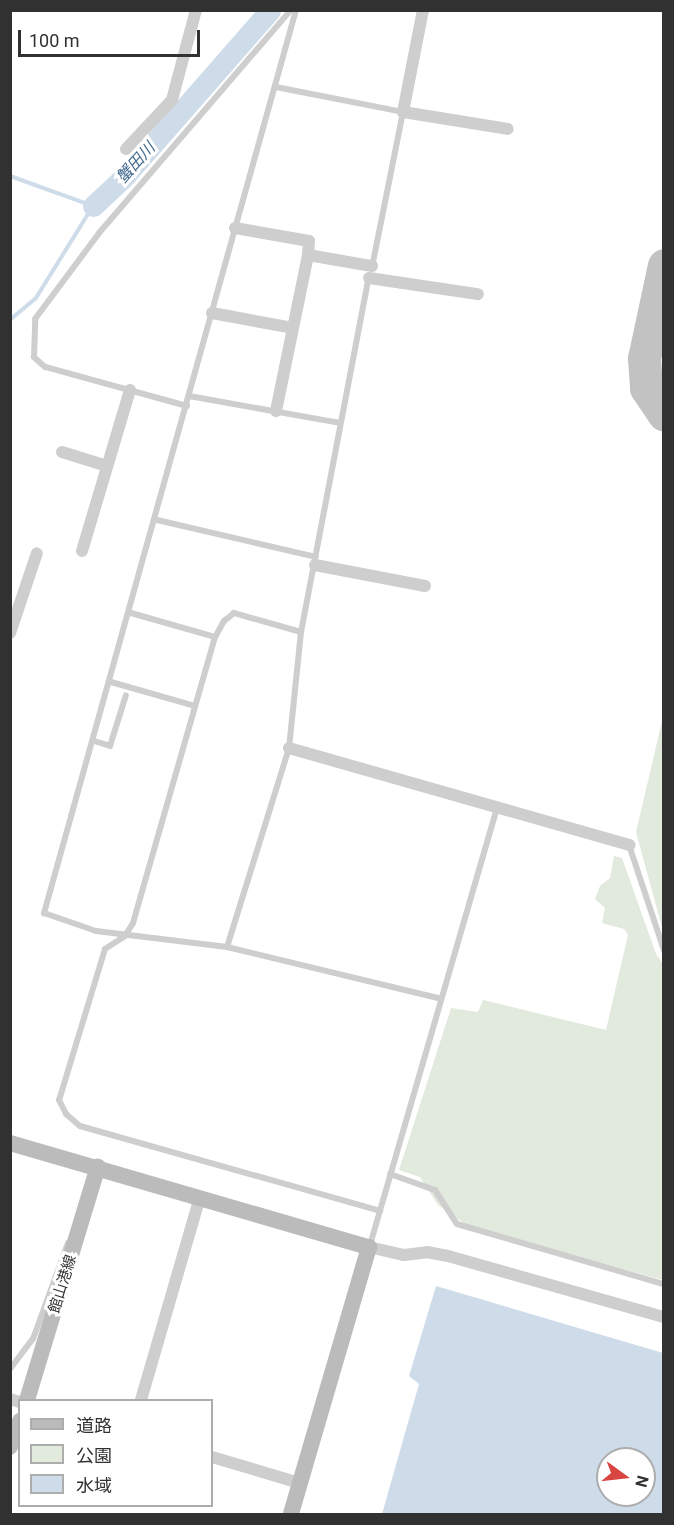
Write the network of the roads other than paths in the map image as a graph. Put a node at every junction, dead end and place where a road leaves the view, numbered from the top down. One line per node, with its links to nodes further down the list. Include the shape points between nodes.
1 (291, 10): 15 (lane, via 99,233 35,319 34,357 39,363)
2 (296, 10): 5 (lane)
3 (423, 10): 6 (street)
4 (192, 11): 8 (street, via 172,100)
5 (276, 87): 6 (lane); 9 (lane)
6 (403, 112): 7 (street); 11 (lane)
7 (508, 129)
8 (126, 149)
9 (235, 228): 10 (street, via 309,241); 13 (lane)
10 (308, 255): 11 (street); 14 (street)
11 (371, 272): 12 (street); 19 (lane)
12 (478, 294)
13 (212, 313): 14 (street); 16 (lane)
14 (292, 328): 18 (street)
15 (130, 390): 17 (lane); 21 (street)
16 (189, 396): 17 (lane); 18 (lane)
17 (187, 406): 22 (lane)
18 (276, 411): 19 (lane)
19 (340, 423): 25 (lane)
20 (62, 452): 21 (street)
21 (107, 466): 23 (street)
22 (157, 519): 25 (lane); 27 (lane)
23 (81, 551)
24 (37, 553): 29 (street)
25 (315, 561): 26 (street); 28 (lane)
26 (425, 586)
27 (130, 613): 30 (lane); 31 (lane)
28 (301, 632): 30 (lane, via 234,614 224,621); 35 (lane)
29 (10, 633)
30 (215, 637): 33 (lane)
31 (111, 682): 33 (lane); 34 (lane)
32 (126, 695): 34 (lane, via 110,746)
33 (195, 706): 38 (lane, via 145,885)
34 (94, 741): 38 (lane, via 44,914)
35 (289, 748): 36 (street); 39 (lane)
36 (497, 807): 37 (street); 41 (lane)
37 (629, 845): 40 (lane)
38 (125, 936): 39 (lane); 46 (lane, via 105,949 91,988 59,1100 66,1114 80,1126)
39 (227, 947): 41 (lane)
40 (663, 950)
41 (438, 998): 44 (lane)
42 (10, 1143): 43 (street)
43 (98, 1167): 45 (street); 47 (street, 館山港線)
44 (390, 1174): 46 (lane); 49 (lane, via 435,1190 457,1224)
45 (200, 1197): 48 (street); 53 (street)
46 (380, 1211): 48 (lane)
47 (82, 1223): 51 (lane, via 64,1249 33,1339); 52 (street, 館山港線)
48 (369, 1247): 50 (street, via 404,1255 427,1252 448,1256); 57 (street)
49 (663, 1284)
50 (663, 1317)
51 (10, 1369)
52 (28, 1399)
53 (142, 1399)
54 (18, 1426): 55 (street)
55 (10, 1447)
56 (213, 1457): 57 (street)
57 (300, 1483): 58 (street)
58 (291, 1515)

